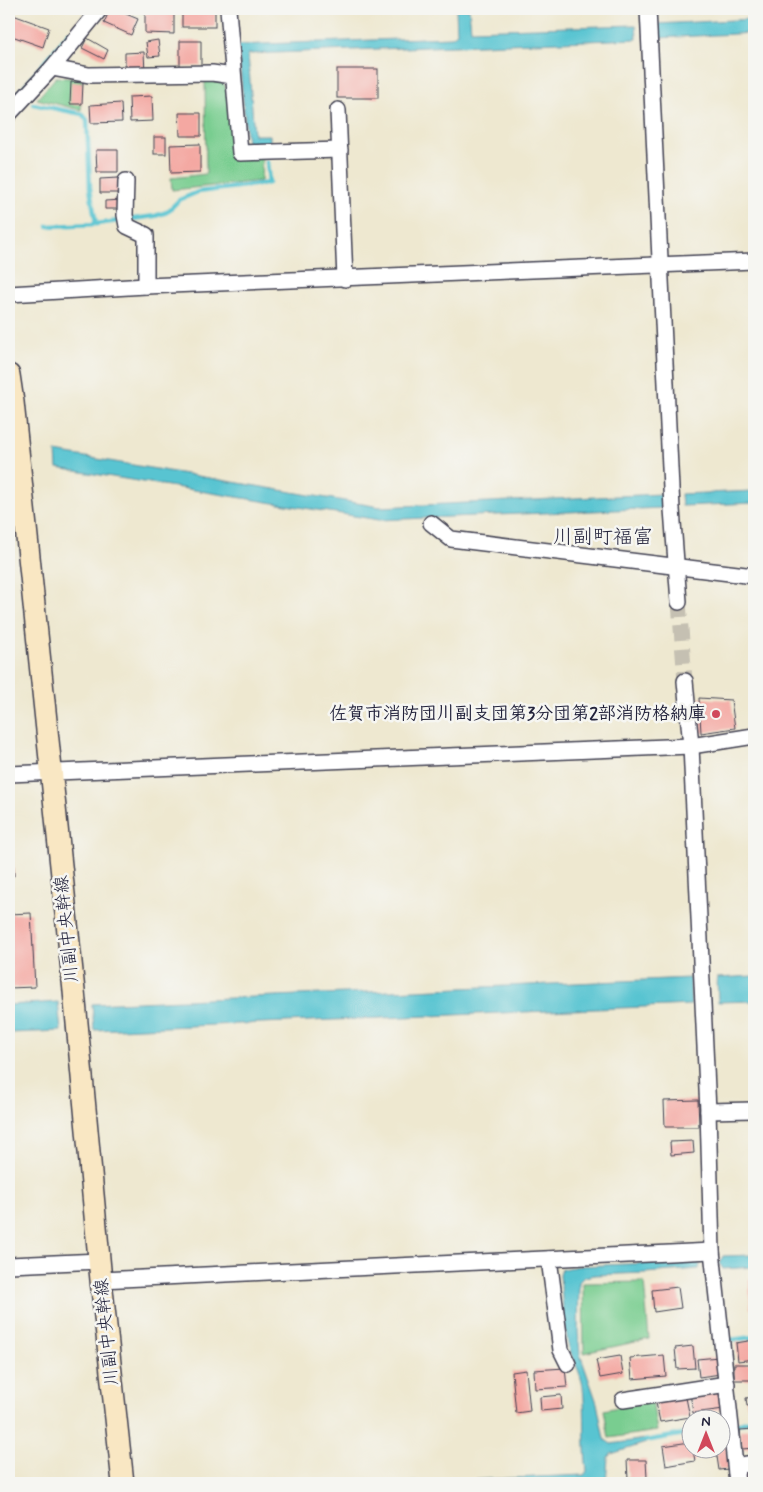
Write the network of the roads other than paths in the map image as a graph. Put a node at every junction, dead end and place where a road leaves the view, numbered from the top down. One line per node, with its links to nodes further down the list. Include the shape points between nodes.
1 (100, 9): 4 (street)
2 (228, 9): 5 (street)
3 (648, 9): 11 (street)
4 (52, 68): 5 (street, via 89,75); 7 (street)
5 (233, 76): 8 (street, via 240,153)
6 (338, 110): 8 (street)
7 (9, 114)
8 (340, 150): 12 (street)
9 (126, 181): 13 (street, via 126,221 146,234)
10 (754, 261): 11 (street)
11 (661, 265): 12 (street); 17 (street)
12 (345, 279): 13 (street)
13 (146, 286): 14 (street)
14 (9, 294)
15 (9, 375): 23 (street, 川副中央幹線)
16 (431, 523): 17 (street, via 452,539)
17 (676, 567): 18 (street); 19 (street)
18 (754, 576)
19 (678, 602)
20 (685, 680): 22 (street)
21 (754, 736): 22 (street)
22 (691, 746): 23 (street); 26 (street)
23 (50, 772): 24 (street); 30 (street, 川副中央幹線)
24 (9, 774)
25 (754, 1110): 26 (street)
26 (708, 1112): 27 (street)
27 (712, 1251): 28 (street); 32 (street)
28 (549, 1259): 30 (street); 31 (street, via 561,1350)
29 (9, 1265): 30 (street)
30 (100, 1270): 36 (street, 川副中央幹線)
31 (568, 1364)
32 (726, 1384): 33 (street); 35 (street)
33 (623, 1400)
34 (754, 1463): 35 (street, via 741,1465)
35 (736, 1478)
36 (123, 1483)

